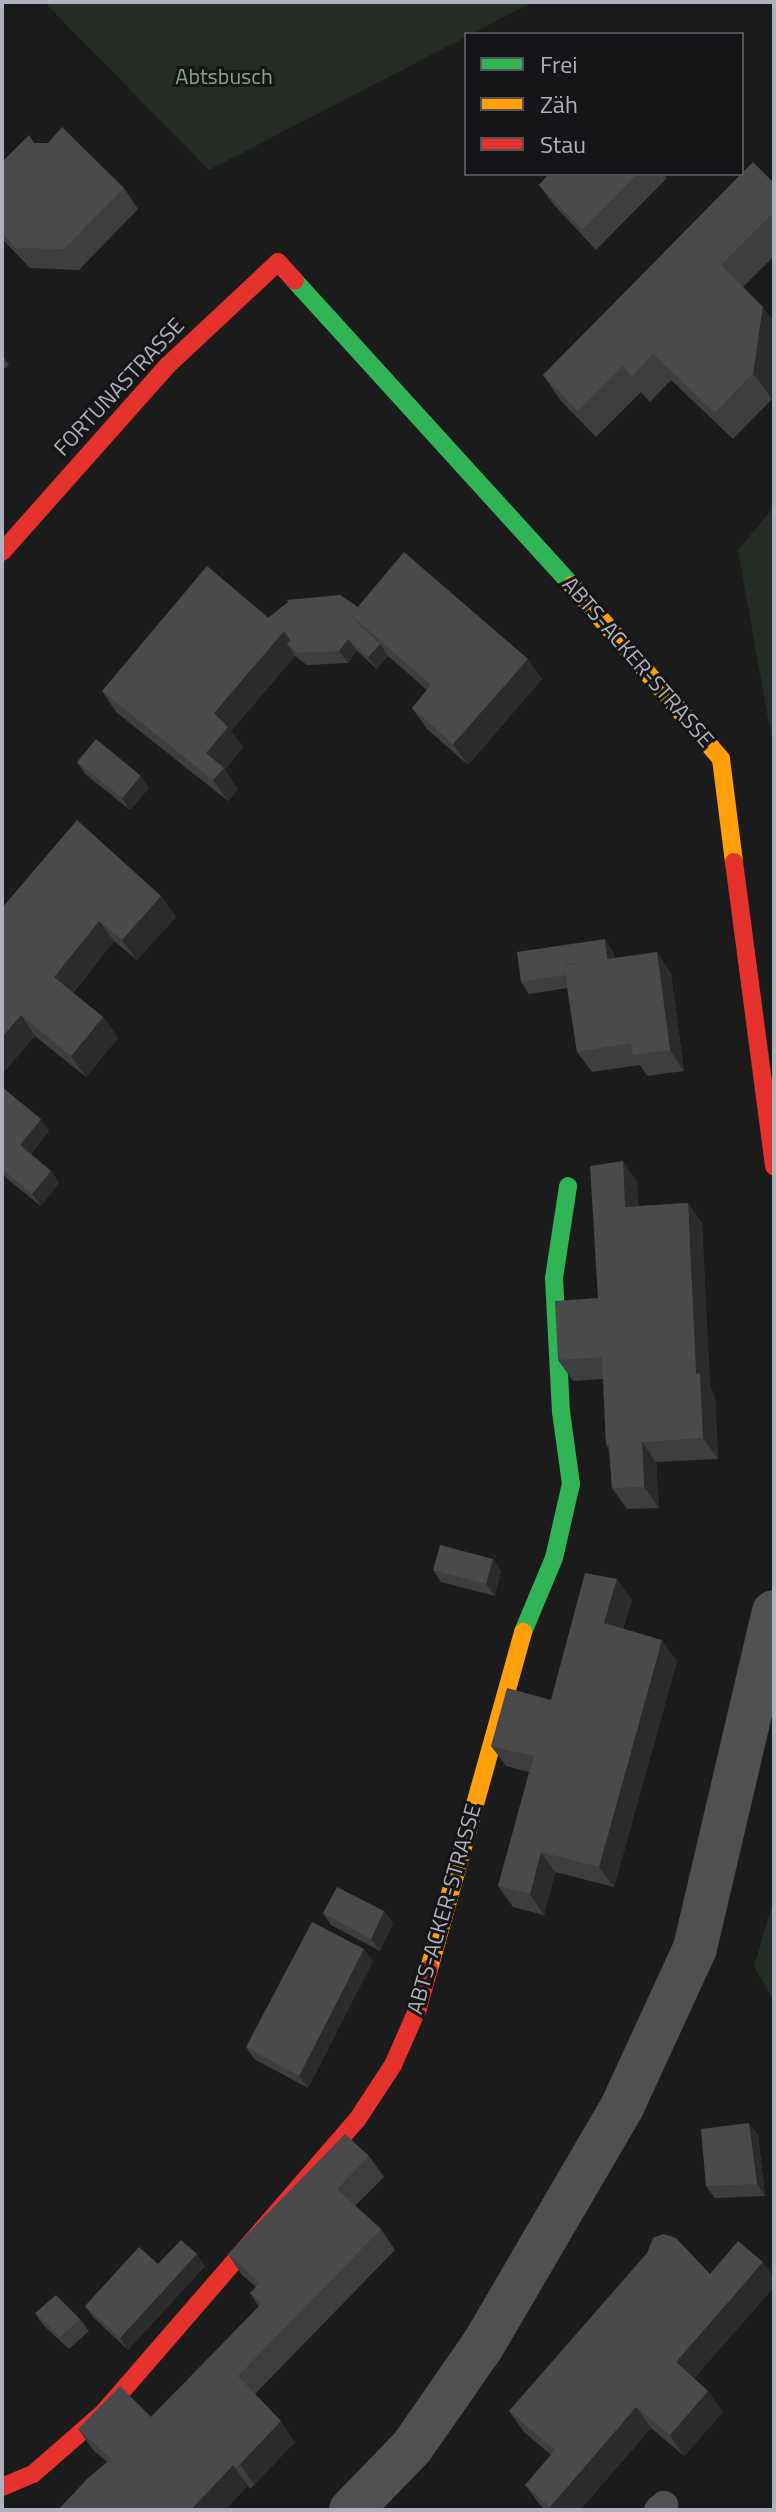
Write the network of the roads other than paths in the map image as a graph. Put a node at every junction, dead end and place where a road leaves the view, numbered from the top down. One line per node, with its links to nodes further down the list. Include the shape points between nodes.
1 (278, 262): 2 (street, FORTUNASTRASSE, via 167,366); 3 (street, ABTS-ACKER-STRASSE, via 551,561 721,759)
2 (2, 552)
3 (774, 1166)
4 (568, 1186): 6 (street, ABTS-ACKER-STRASSE, via 554,1278 561,1412 571,1484 554,1558 521,1637 418,2008 400,2051 357,2120 103,2413 33,2474)
5 (774, 1612): 7 (street, via 695,1948 622,2107 483,2345 412,2447)
6 (2, 2487)
7 (351, 2510)

